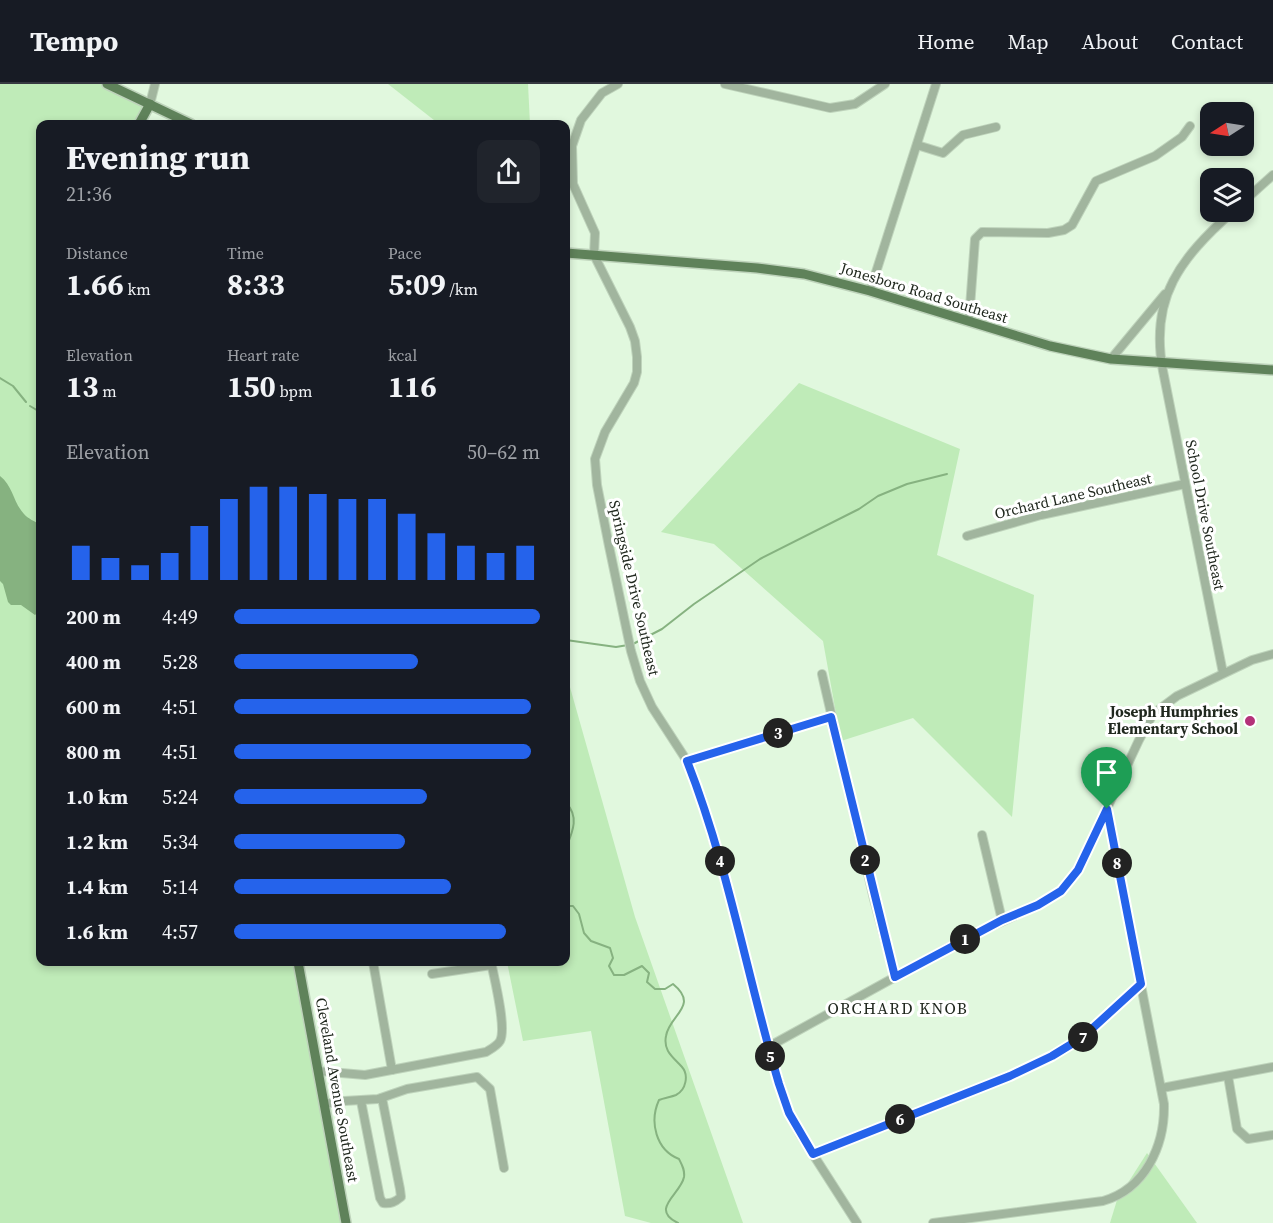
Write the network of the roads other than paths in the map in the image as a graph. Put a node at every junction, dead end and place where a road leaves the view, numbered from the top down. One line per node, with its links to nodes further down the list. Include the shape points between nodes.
1 (107, 84): 7 (main road)
2 (155, 84): 7 (street)
3 (618, 84): 17 (street, via 602,93 581,120 572,146 573,184 595,233)
4 (725, 84): 5 (street, via 830,108 855,104)
5 (885, 84)
6 (936, 84): 12 (street)
7 (150, 104): 8 (main road); 9 (main road)
8 (141, 120)
9 (183, 120)
10 (1190, 126): 20 (street, via 1182,137 1155,156 1096,181 1072,225 1064,230 982,232 975,240)
11 (996, 127): 12 (street, via 963,135 943,153)
12 (917, 145): 18 (street)
13 (1273, 174): 14 (street)
14 (1254, 192)
15 (1222, 222): 19 (street, via 1190,252)
16 (570, 254): 17 (main road, Jonesboro Road Southeast)
17 (594, 255): 18 (main road, Jonesboro Road Southeast, via 757,268); 30 (street, Springside Drive Southeast, via 630,327 637,357 634,383 599,446 595,459 597,485 640,681)
18 (870, 291): 20 (main road, Jonesboro Road Southeast)
19 (1168, 291): 21 (street); 22 (street, School Drive Southeast, via 1161,328)
20 (969, 321): 21 (main road, Jonesboro Road Southeast, via 1050,346)
21 (1111, 359): 22 (main road, Jonesboro Road Southeast)
22 (1161, 363): 23 (main road, Jonesboro Road Southeast); 24 (street, School Drive Southeast)
23 (1273, 370)
24 (1185, 484): 25 (street, Orchard Lane Southeast); 27 (street, School Drive Southeast)
25 (967, 536)
26 (1273, 654): 27 (street)
27 (1223, 673): 31 (street, via 1177,696 1154,714)
28 (822, 674): 29 (street)
29 (831, 717): 30 (street); 39 (street)
30 (687, 761): 41 (street, Springside Drive Southeast, via 715,843)
31 (1107, 809): 33 (street, via 1078,870 1061,891); 40 (street)
32 (982, 835): 33 (street)
33 (1002, 920): 39 (street)
34 (299, 966): 44 (main road, Cleveland Avenue Southeast)
35 (374, 966): 43 (street)
36 (475, 966): 38 (street)
37 (492, 966): 43 (street, via 503,1035 499,1044 486,1052)
38 (432, 974)
39 (895, 977): 41 (street)
40 (1141, 984): 46 (street); 51 (street, via 1083,1037 1052,1056)
41 (768, 1047): 51 (street, Springside Drive Southeast, via 789,1113)
42 (1273, 1067): 45 (street)
43 (392, 1070): 44 (street, via 365,1075)
44 (318, 1071): 49 (main road, Cleveland Avenue Southeast)
45 (1228, 1076): 46 (street); 50 (street, via 1238,1129 1248,1139)
46 (1162, 1088): 55 (street, via 1165,1118 1155,1155 1132,1187 1117,1197)
47 (382, 1098): 48 (street); 48 (street, via 401,1197 388,1204 380,1198); 52 (street, via 477,1077 490,1089)
48 (361, 1101): 49 (street)
49 (324, 1104): 53 (main road, Cleveland Avenue Southeast)
50 (1273, 1135)
51 (813, 1154): 54 (street, Springside Drive Southeast)
52 (504, 1168)
53 (346, 1223)
54 (857, 1223)
55 (933, 1223)

